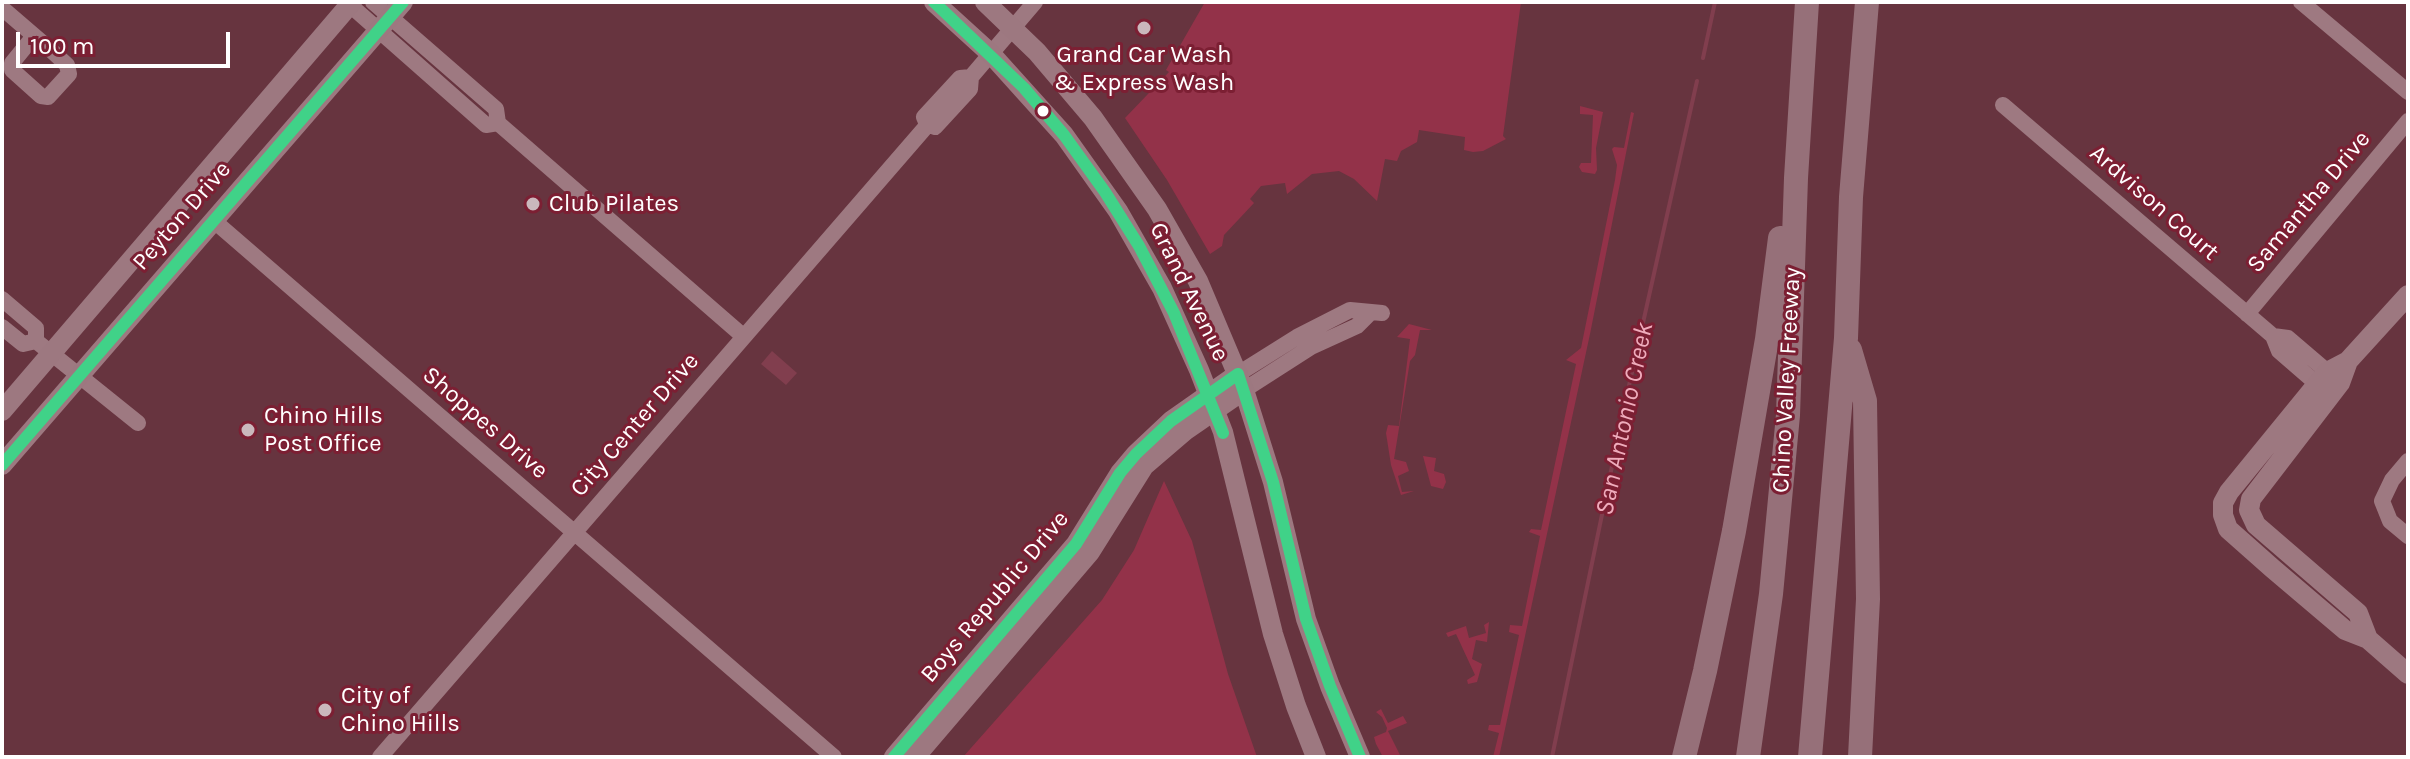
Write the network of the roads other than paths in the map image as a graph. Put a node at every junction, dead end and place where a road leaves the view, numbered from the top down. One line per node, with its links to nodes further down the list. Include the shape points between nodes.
1 (373, 2): 10 (street)
2 (934, 2): 13 (main road, Grand Avenue)
3 (985, 2): 11 (main road, Grand Avenue)
4 (1035, 2): 11 (street, City Center Drive)
5 (1807, 2): 17 (highway, Chino Valley Freeway)
6 (1867, 2): 25 (highway)
7 (2301, 2): 14 (street)
8 (351, 4): 10 (street); 26 (main road, Peyton Drive)
9 (2, 8): 12 (street)
10 (391, 17): 18 (main road, Peyton Drive); 24 (street, via 486,125 498,123)
11 (1013, 28): 13 (street, City Center Drive); 28 (main road, Grand Avenue, via 1093,118 1157,209 1198,281)
12 (34, 36)
13 (991, 54): 24 (street, City Center Drive, via 971,77 970,89 935,127 927,124); 30 (main road, Grand Avenue, via 1054,122 1112,201 1162,288)
14 (2408, 92)
15 (2003, 105): 22 (street, Ardvison Court)
16 (2408, 121): 22 (street, Samantha Drive)
17 (1796, 178): 45 (highway, via 1783,207 1737,517); 46 (highway, Chino Valley Freeway, via 1788,415)
18 (213, 220): 27 (main road, Peyton Drive); 35 (street, Shoppes Drive)
19 (2408, 295): 29 (main road)
20 (2, 299): 26 (street, via 36,328)
21 (1376, 314): 28 (street)
22 (2247, 314): 29 (street, Ardvison Court, via 2273,336 2288,338)
23 (2, 327): 26 (street, via 23,344)
24 (743, 336): 35 (street, City Center Drive)
25 (1846, 338): 47 (highway); 48 (highway, via 1865,401 1868,599)
26 (44, 347): 27 (street); 31 (main road, Peyton Drive)
27 (78, 376): 32 (street); 34 (main road, Peyton Drive)
28 (1241, 382): 30 (main road, Boys Republic Drive); 44 (main road, Grand Avenue, via 1306,619)
29 (2329, 384): 37 (main road, via 2251,499 2249,510 2256,525 2358,613); 37 (main road, via 2229,492 2223,515 2228,529 2345,630)
30 (1212, 402): 41 (main road, Boys Republic Drive, via 1164,427 1127,464 1072,549); 42 (main road, Boys Republic Drive, via 1144,466 1090,552); 43 (main road, Grand Avenue, via 1278,648)
31 (2, 411)
32 (138, 423)
33 (2408, 461): 36 (street, via 2382,501 2390,521)
34 (2, 465)
35 (574, 532): 39 (street, City Center Drive); 40 (street, Shoppes Drive)
36 (2408, 536)
37 (2368, 639): 38 (main road)
38 (2408, 674)
39 (380, 757)
40 (834, 757)
41 (894, 757)
42 (915, 757)
43 (1316, 757)
44 (1360, 757)
45 (1684, 757)
46 (1748, 757)
47 (1810, 757)
48 (1860, 757)

